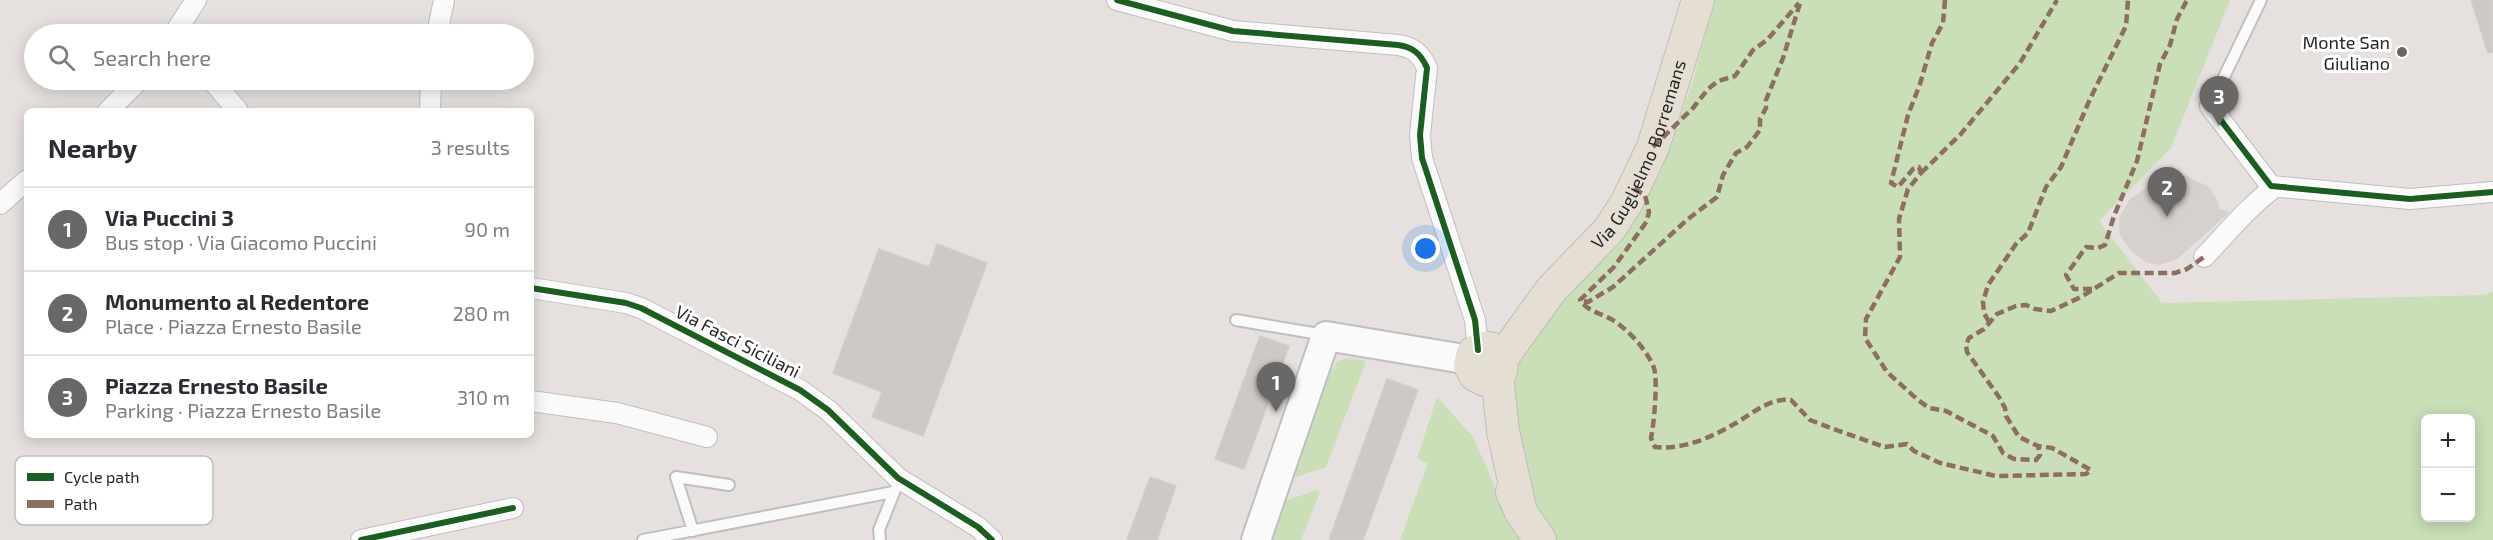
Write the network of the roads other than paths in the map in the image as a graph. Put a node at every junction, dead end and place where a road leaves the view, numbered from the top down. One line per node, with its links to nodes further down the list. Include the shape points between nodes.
1 (196, 0): 6 (street)
2 (444, 0): 7 (street)
3 (1118, 0): 23 (street, via 1233,31 1398,45 1414,50 1424,61 1428,78 1420,135 1422,158 1475,320)
4 (1698, 0): 23 (main road, Via Guglielmo Borremans, via 1653,147 1628,202 1609,230 1551,290 1526,303)
5 (2261, 0): 11 (lane)
6 (180, 24)
7 (439, 24)
8 (129, 90): 12 (street)
9 (220, 90): 13 (street)
10 (431, 90): 14 (street)
11 (2210, 106): 16 (street, via 2271,186)
12 (111, 108)
13 (235, 108)
14 (430, 108)
15 (24, 183): 18 (street)
16 (2278, 187): 17 (street, via 2410,199); 19 (street, via 2254,203)
17 (2493, 192)
18 (0, 204)
19 (2204, 257)
20 (534, 288): 27 (street, Via Fasci Siciliani, via 641,308 801,390 828,410 886,467)
21 (1236, 320): 22 (lane)
22 (1326, 336): 23 (main road); 34 (main road)
23 (1484, 361): 35 (main road, via 1521,512)
24 (534, 401): 25 (street, via 617,413)
25 (707, 437)
26 (729, 485): 29 (lane, via 675,477)
27 (898, 487): 29 (lane); 32 (lane, via 879,530); 33 (street, Via Fasci Siciliani, via 978,527)
28 (513, 508): 30 (street)
29 (693, 531): 31 (lane)
30 (361, 540)
31 (643, 540)
32 (880, 540)
33 (992, 540)
34 (1256, 540)
35 (1540, 540)

